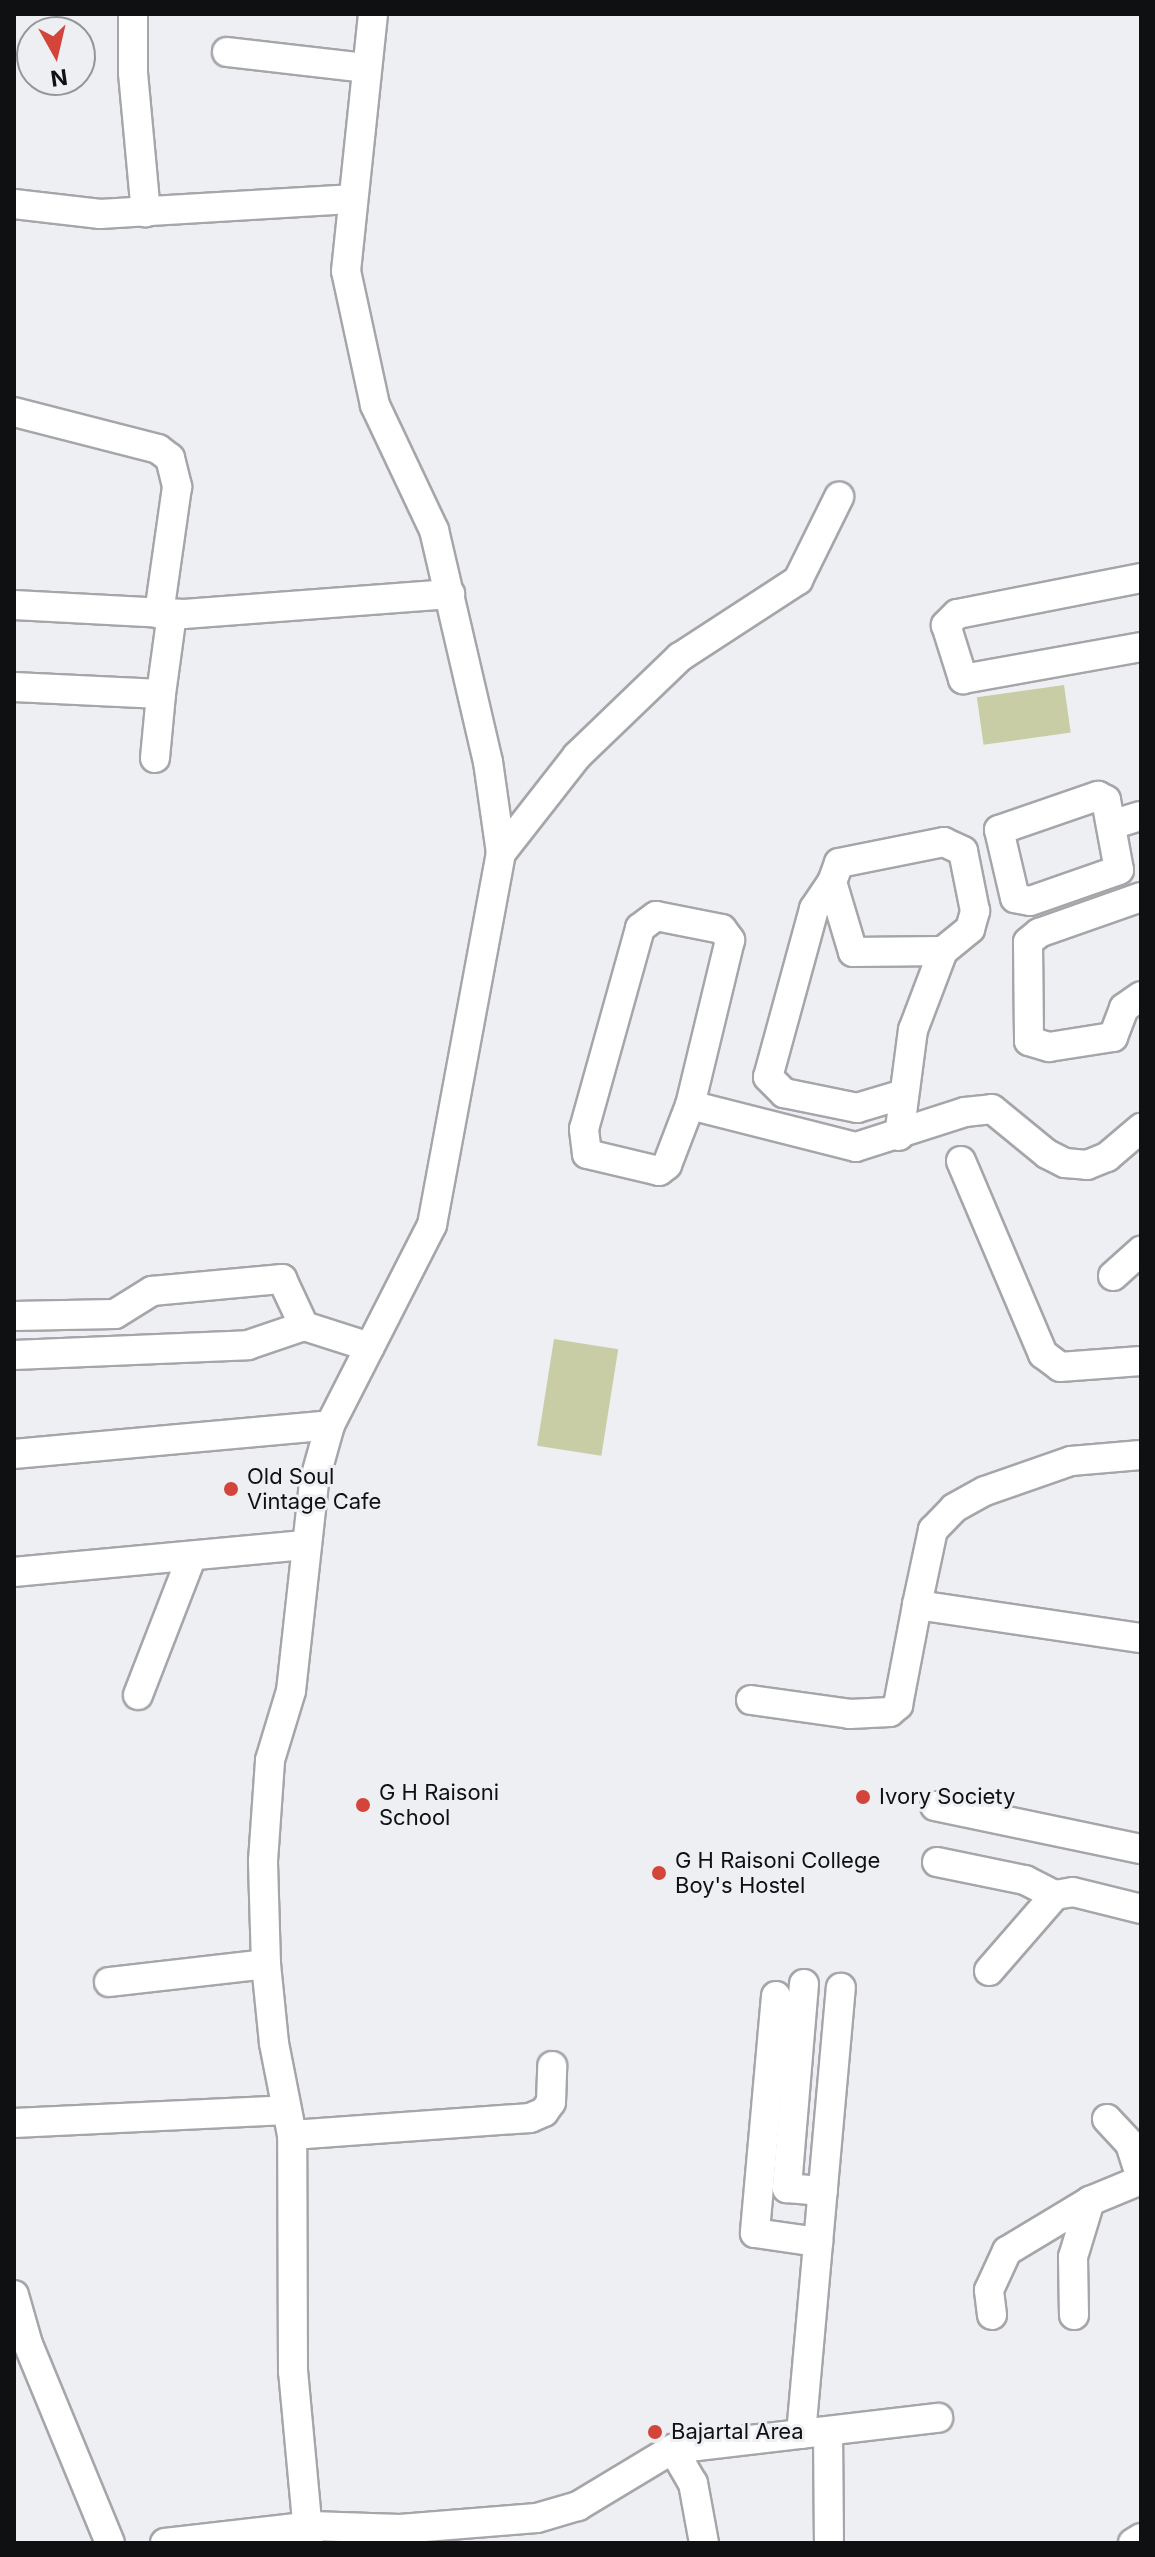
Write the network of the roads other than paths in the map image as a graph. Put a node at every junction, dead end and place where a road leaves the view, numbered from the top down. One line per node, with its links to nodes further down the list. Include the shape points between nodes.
1 (133, 14): 7 (street)
2 (373, 14): 4 (street)
3 (227, 52): 4 (street)
4 (366, 68): 5 (street)
5 (351, 199): 7 (street); 11 (street, via 346,271 375,405 434,530)
6 (14, 204): 7 (street, via 100,214)
7 (146, 212)
8 (14, 412): 13 (street, via 158,449 170,458 177,487)
9 (839, 497): 20 (street, via 798,580 680,657 577,756)
10 (1141, 578): 14 (street, via 971,611 946,625 963,679)
11 (450, 594): 13 (street); 20 (street, via 488,762)
12 (14, 605): 13 (street)
13 (166, 614): 16 (street)
14 (1141, 647)
15 (14, 687): 16 (street)
16 (161, 694): 17 (street)
17 (155, 758)
18 (1141, 816): 19 (street)
19 (1111, 825): 19 (street, via 1106,800 1095,796 1003,826 997,836 1015,898 1030,901 1115,873 1121,865)
20 (501, 853): 34 (street, via 432,1225)
21 (832, 882): 23 (street, via 853,952); 23 (street, via 839,863 944,842 963,851 975,911 970,929); 25 (street, via 814,909 768,1077 784,1093 857,1108)
22 (1141, 897): 24 (street, via 1028,942 1029,1041 1049,1047 1113,1037 1124,1008)
23 (943, 951): 25 (street, via 913,1030)
24 (1141, 996)
25 (904, 1094): 28 (street)
26 (690, 1105): 26 (street, via 667,1165 659,1171 587,1154 584,1129 640,928 656,916 722,929 730,940); 28 (street, via 856,1147)
27 (1141, 1128): 28 (street, via 1107,1157 1087,1165 1047,1154 992,1109 965,1112)
28 (899, 1136)
29 (961, 1161): 36 (street, via 1043,1354 1060,1367)
30 (1141, 1251): 31 (street)
31 (1113, 1276)
32 (14, 1316): 33 (street, via 115,1314 152,1291 282,1279)
33 (304, 1326): 34 (street); 35 (street, via 248,1345)
34 (370, 1347): 37 (street)
35 (14, 1355)
36 (1141, 1361)
37 (330, 1425): 38 (street); 40 (street, via 314,1482)
38 (14, 1454)
39 (1141, 1455): 43 (street, via 1071,1461 985,1491 954,1508 933,1530)
40 (307, 1545): 41 (street); 52 (street, via 291,1691 270,1760 263,1861)
41 (192, 1556): 42 (street); 45 (street)
42 (14, 1572)
43 (917, 1605): 44 (street); 46 (street, via 898,1705 890,1712 850,1714)
44 (1141, 1638)
45 (138, 1695)
46 (751, 1700)
47 (935, 1806): 48 (street)
48 (1141, 1849)
49 (937, 1862): 50 (street, via 1025,1880)
50 (1055, 1895): 51 (street, via 1073,1892); 53 (street)
51 (1141, 1909)
52 (266, 1964): 54 (street); 61 (street)
53 (989, 1971)
54 (109, 1982)
55 (804, 1984): 64 (street, via 787,2188)
56 (841, 1988): 64 (street)
57 (776, 1996): 66 (street, via 755,2233)
58 (552, 2066): 61 (street, via 551,2102 530,2118)
59 (1107, 2119): 62 (street, via 1130,2144 1139,2172)
60 (14, 2123): 61 (street)
61 (290, 2123): 74 (street, via 293,2372)
62 (1141, 2165)
63 (1141, 2180): 65 (street)
64 (823, 2191): 66 (street)
65 (1090, 2201): 68 (street, via 1007,2251 989,2290); 69 (street, via 1073,2257)
66 (818, 2242): 72 (street)
67 (14, 2295): 70 (street)
68 (992, 2315)
69 (1074, 2315)
70 (21, 2346): 76 (street)
71 (938, 2418): 72 (street)
72 (815, 2432): 73 (street); 79 (street)
73 (673, 2449): 74 (street, via 578,2506 537,2518); 78 (street, via 693,2483)
74 (310, 2534): 77 (street)
75 (1141, 2538): 80 (street)
76 (110, 2543)
77 (165, 2543)
78 (704, 2543)
79 (829, 2543)
80 (1133, 2543)

